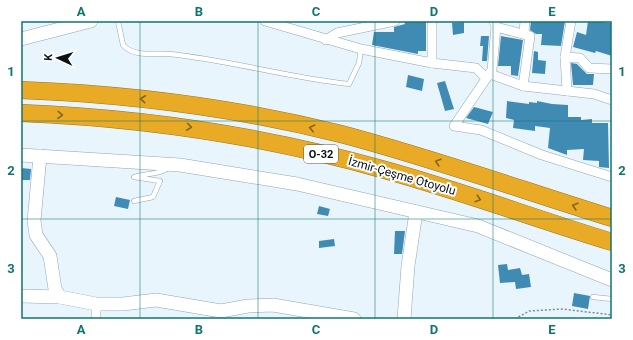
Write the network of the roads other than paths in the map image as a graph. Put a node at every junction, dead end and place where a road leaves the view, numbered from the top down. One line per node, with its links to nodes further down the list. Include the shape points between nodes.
1 (91, 21): 8 (street)
2 (118, 21): 13 (lane, via 123,45 134,52 181,56 349,84 359,63)
3 (265, 21): 12 (street)
4 (396, 21): 12 (street, via 337,33)
5 (432, 21): 15 (street)
6 (525, 21): 10 (street)
7 (572, 21): 14 (street)
8 (65, 24): 11 (street)
9 (495, 24): 10 (street); 17 (street, via 494,60)
10 (524, 33): 18 (street, via 530,36)
11 (21, 39)
12 (326, 40): 13 (street)
13 (361, 49): 15 (street)
14 (565, 57): 16 (street, via 580,58 589,68); 20 (street)
15 (432, 63): 17 (street, via 476,68 484,76)
16 (612, 69)
17 (490, 74): 18 (street); 26 (street, via 454,126 481,130 542,155)
18 (523, 86): 20 (street)
19 (21, 90): 29 (highway, İzmir-Çeşme Otoyolu / O-32, one-way to 19, via 393,148 308,126 156,100)
20 (567, 91): 21 (street, via 594,94)
21 (612, 100)
22 (21, 113): 30 (highway, İzmir-Çeşme Otoyolu / O-32, one-way to 30, via 180,126 298,148 385,170)
23 (21, 156): 24 (street)
24 (40, 156): 25 (street); 33 (street, via 34,221 36,235 50,256 55,289)
25 (172, 164): 27 (lane, via 163,172 134,177 160,181 153,197); 28 (street, via 297,184)
26 (612, 177)
27 (134, 201)
28 (416, 212): 31 (street, via 478,226); 40 (street)
29 (612, 218)
30 (612, 242)
31 (612, 280)
32 (21, 296): 33 (street)
33 (60, 297): 36 (street)
34 (593, 297): 35 (lane)
35 (612, 299)
36 (96, 304): 37 (street); 38 (street, via 156,300 221,311 273,305)
37 (96, 319)
38 (350, 319): 39 (street)
39 (354, 319)
40 (404, 319)

